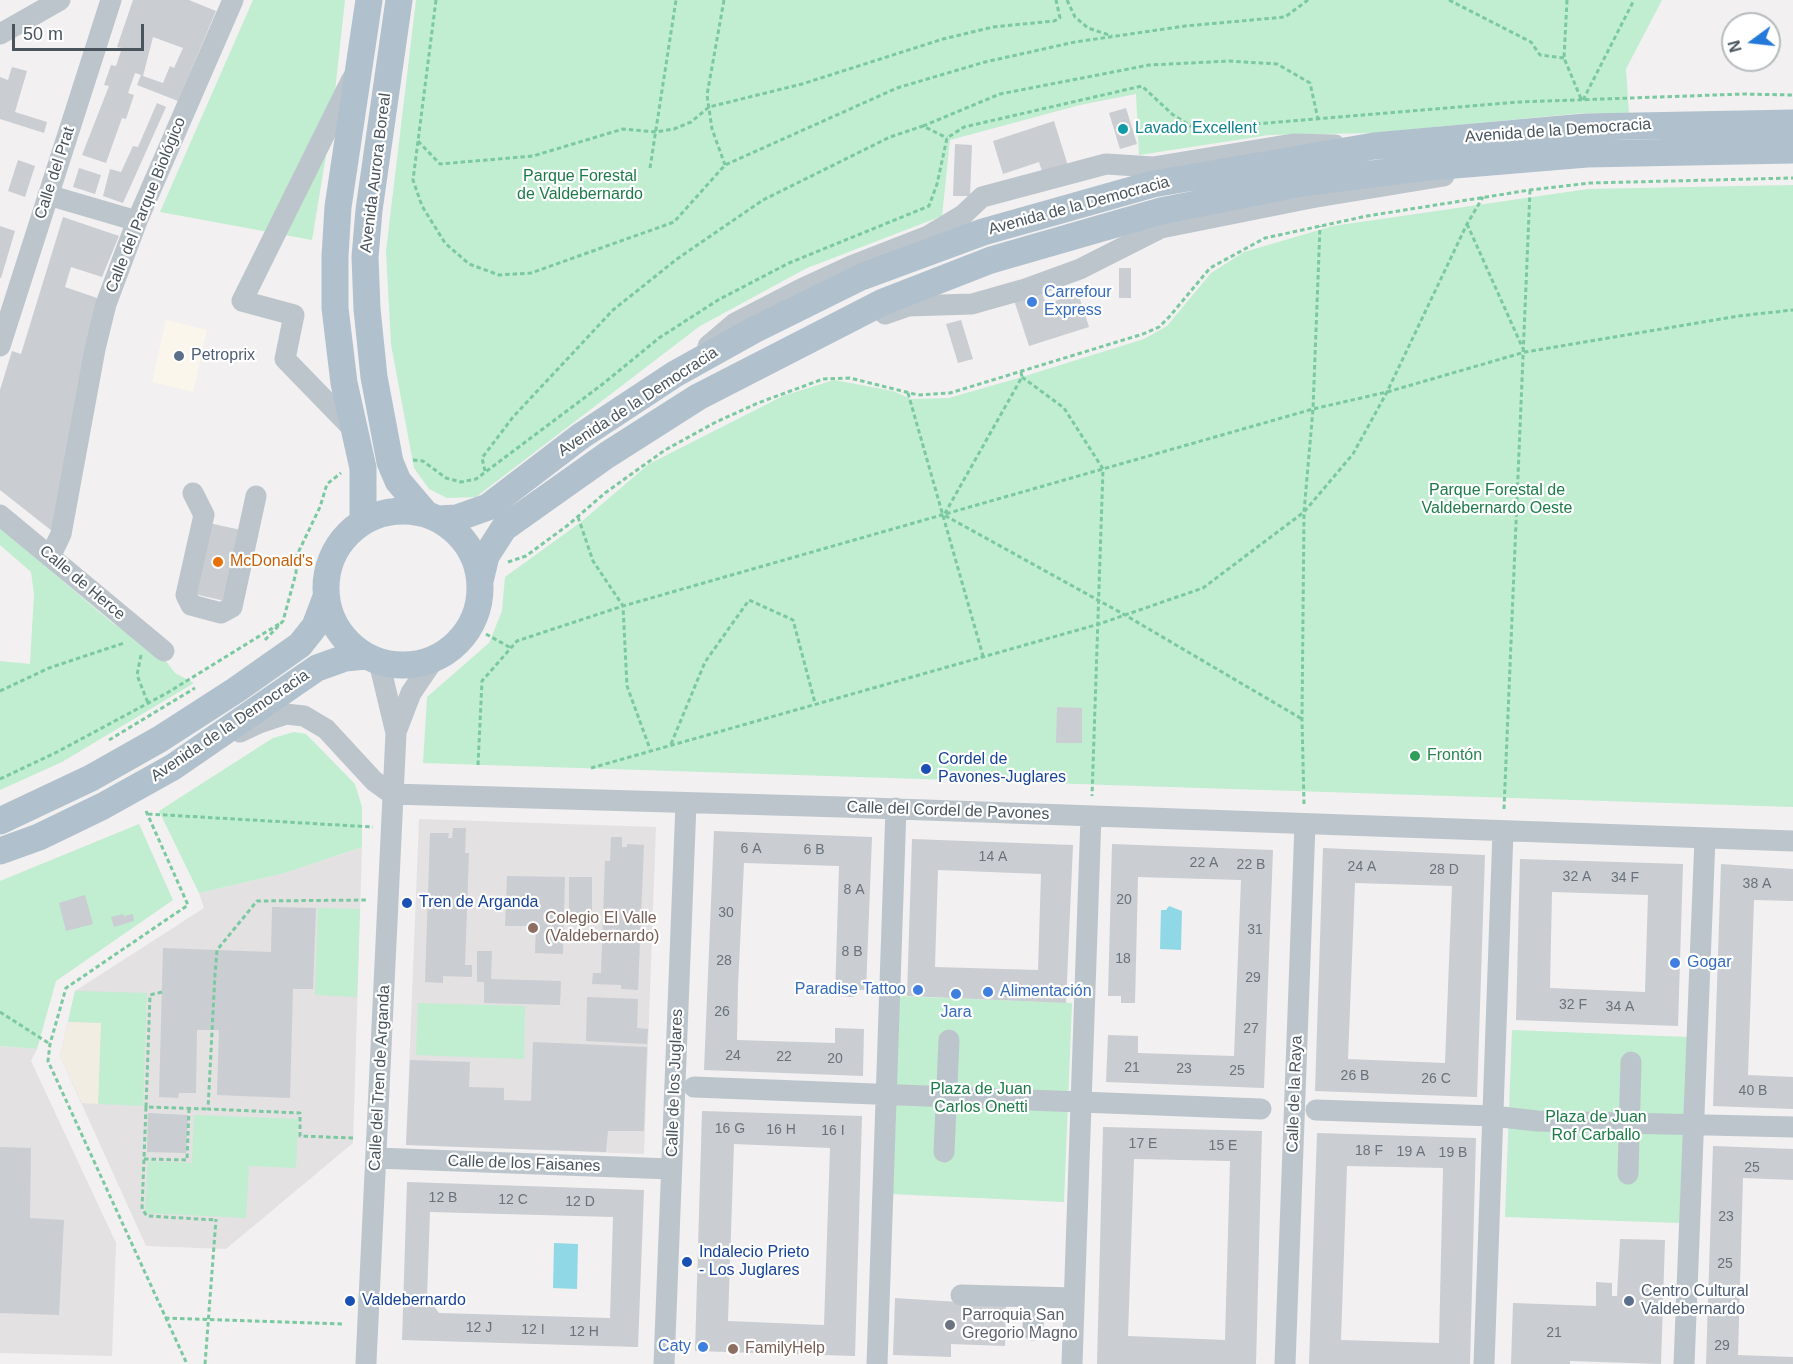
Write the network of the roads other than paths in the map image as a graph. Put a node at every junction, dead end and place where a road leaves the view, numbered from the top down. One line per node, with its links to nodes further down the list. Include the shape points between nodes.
1 (60, 0): 6 (street)
2 (111, 0): 11 (street, Calle del Prat)
3 (233, 0): 12 (street, Calle del Parque Biológico)
4 (369, 0): 7 (main road, Avenida Aurora Boreal)
5 (399, 0): 19 (main road, Avenida Aurora Boreal, via 369,210 365,257 367,309 374,377 390,462 402,487)
6 (0, 34)
7 (358, 68): 15 (main road, Avenida Aurora Boreal, via 335,256 335,309); 15 (street, via 242,301 294,315 285,359)
8 (1793, 123): 19 (main road, Avenida de la Democracia, via 1585,127 1374,146 1154,184 983,232 861,278 754,330 675,374 581,436 488,507 457,518)
9 (1793, 150): 10 (main road, Avenida de la Democracia)
10 (1529, 158): 14 (street, via 1161,228 1080,269 1025,289 972,304 908,306 882,315 775,366); 14 (main road, Avenida de la Democracia, via 1302,183 1161,211 991,260 883,302)
11 (48, 195): 12 (street); 13 (street, Calle del Prat)
12 (137, 221): 21 (street, Calle del Parque Biológico, via 106,304 61,534)
13 (0, 346)
14 (698, 397): 22 (main road, Avenida de la Democracia, via 504,528 486,556)
15 (354, 430): 20 (main road, Avenida Aurora Boreal, via 363,468)
16 (193, 493): 17 (street, via 204,515 186,596 191,605 221,613 232,607)
17 (256, 496)
18 (0, 515): 21 (street, Calle de Herce)
19 (432, 516): 20 (main road, via 391,511); 22 (main road, via 467,544)
20 (363, 522): 23 (main road, via 346,536 333,555 326,575)
21 (50, 557): 24 (street, Calle de Herce)
22 (480, 581): 26 (main road, via 478,604 470,626 456,645)
23 (326, 597): 25 (main road, via 339,631); 33 (main road, Avenida de la Democracia, via 315,626 300,645 236,690 91,778)
24 (154, 650)
25 (372, 659): 26 (main road, via 408,665); 27 (street, Calle del Tren de Arganda); 28 (main road, Avenida de la Democracia, via 345,658 317,668)
26 (434, 659): 27 (street, Calle del Tren de Arganda, via 411,693)
27 (396, 733): 29 (street, Calle del Tren de Arganda)
28 (173, 767): 29 (street, via 259,723 295,714 326,729 374,781); 38 (main road, Avenida de la Democracia, via 39,837)
29 (392, 794): 30 (street, Calle del Cordel de Pavones); 52 (street, Calle del Tren de Arganda)
30 (686, 803): 31 (street, Calle del Cordel de Pavones); 53 (street, Calle de los Juglares)
31 (896, 808): 32 (street, Calle del Cordel de Pavones); 42 (street)
32 (1091, 816): 34 (street, Calle del Cordel de Pavones); 44 (street)
33 (0, 821)
34 (1305, 824): 35 (street, Calle del Cordel de Pavones); 63 (street, Calle de la Raya)
35 (1503, 831): 36 (street, Calle del Cordel de Pavones); 47 (street)
36 (1705, 838): 37 (street, Calle del Cordel de Pavones); 49 (street)
37 (1793, 842)
38 (0, 851)
39 (949, 1040): 43 (street)
40 (1631, 1062): 48 (street)
41 (694, 1087): 42 (street)
42 (886, 1093): 43 (street); 61 (street)
43 (947, 1097): 44 (street); 51 (street)
44 (1081, 1103): 45 (street); 57 (street)
45 (1261, 1109)
46 (1316, 1110): 47 (street)
47 (1493, 1116): 48 (street); 64 (street)
48 (1628, 1124): 49 (street); 54 (street)
49 (1694, 1124): 50 (street); 65 (street)
50 (1793, 1127)
51 (944, 1152)
52 (376, 1158): 53 (street, Calle de los Faisanes); 59 (street, Calle del Tren de Arganda)
53 (672, 1169): 60 (street, Calle de los Juglares)
54 (1628, 1174)
55 (961, 1295): 56 (street)
56 (1034, 1297): 57 (street); 58 (street)
57 (1074, 1298): 62 (street)
58 (1033, 1330)
59 (366, 1363)
60 (664, 1364)
61 (877, 1364)
62 (1072, 1364)
63 (1285, 1364)
64 (1484, 1364)
65 (1684, 1364)

